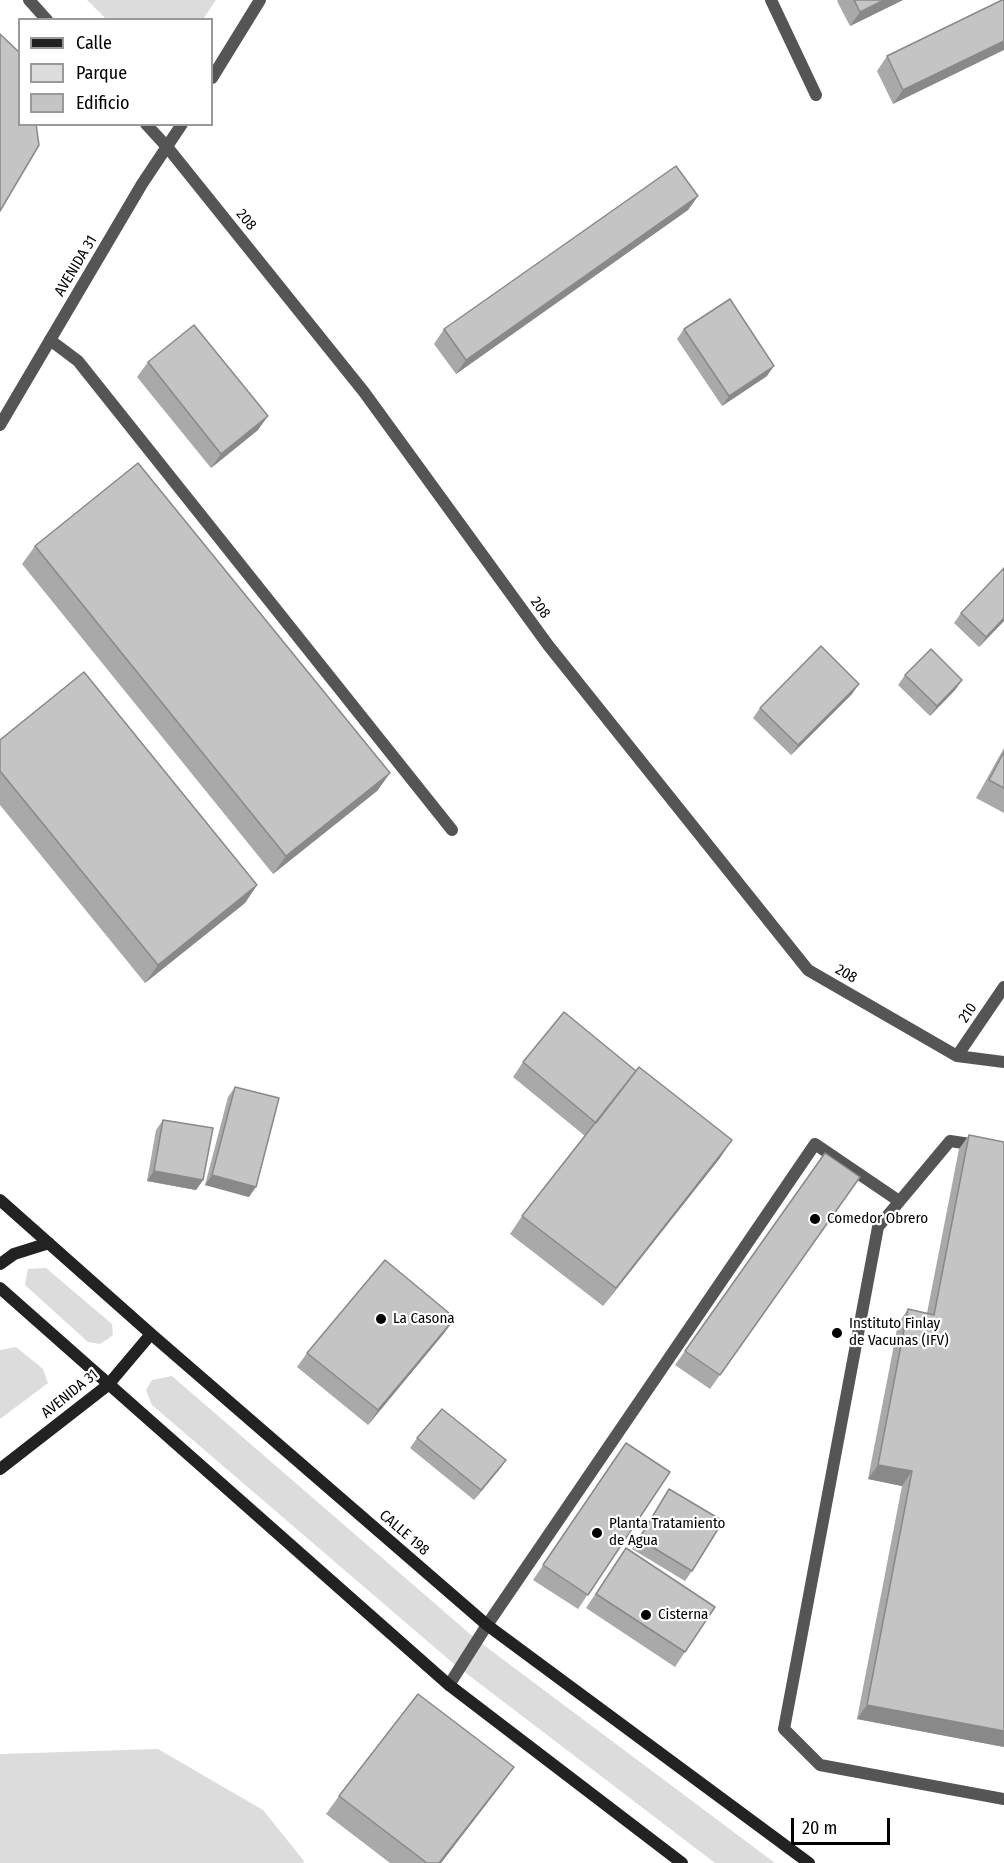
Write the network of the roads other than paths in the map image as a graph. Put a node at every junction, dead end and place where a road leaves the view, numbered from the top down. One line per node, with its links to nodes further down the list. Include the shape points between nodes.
1 (29, 0): 4 (street)
2 (260, 0): 5 (street)
3 (771, 0): 6 (street)
4 (45, 18)
5 (213, 76)
6 (816, 95)
7 (148, 126): 9 (street, 208)
8 (181, 126): 9 (street, AVENIDA 31)
9 (168, 148): 10 (street, AVENIDA 31, via 142,184); 14 (street, 208, via 364,392 548,645 808,970)
10 (50, 340): 11 (street, AVENIDA 31); 12 (street, via 78,361)
11 (0, 425)
12 (452, 830)
13 (1004, 987): 14 (street, 210)
14 (957, 1056): 15 (street)
15 (1004, 1062)
16 (1004, 1149): 18 (street, via 950,1140)
17 (0, 1200): 19 (main road, CALLE 198)
18 (899, 1201): 25 (street, via 815,1144); 27 (street, via 878,1227 784,1729 820,1765)
19 (49, 1244): 20 (main road, via 14,1254); 22 (main road, CALLE 198)
20 (0, 1264)
21 (0, 1288): 23 (main road)
22 (151, 1334): 23 (main road, AVENIDA 31); 25 (main road, CALLE 198)
23 (108, 1385): 24 (main road, AVENIDA 31); 26 (main road)
24 (0, 1469)
25 (487, 1625): 26 (street); 29 (main road, CALLE 198)
26 (448, 1685): 28 (main road)
27 (1004, 1798)
28 (682, 1863)
29 (808, 1863)

